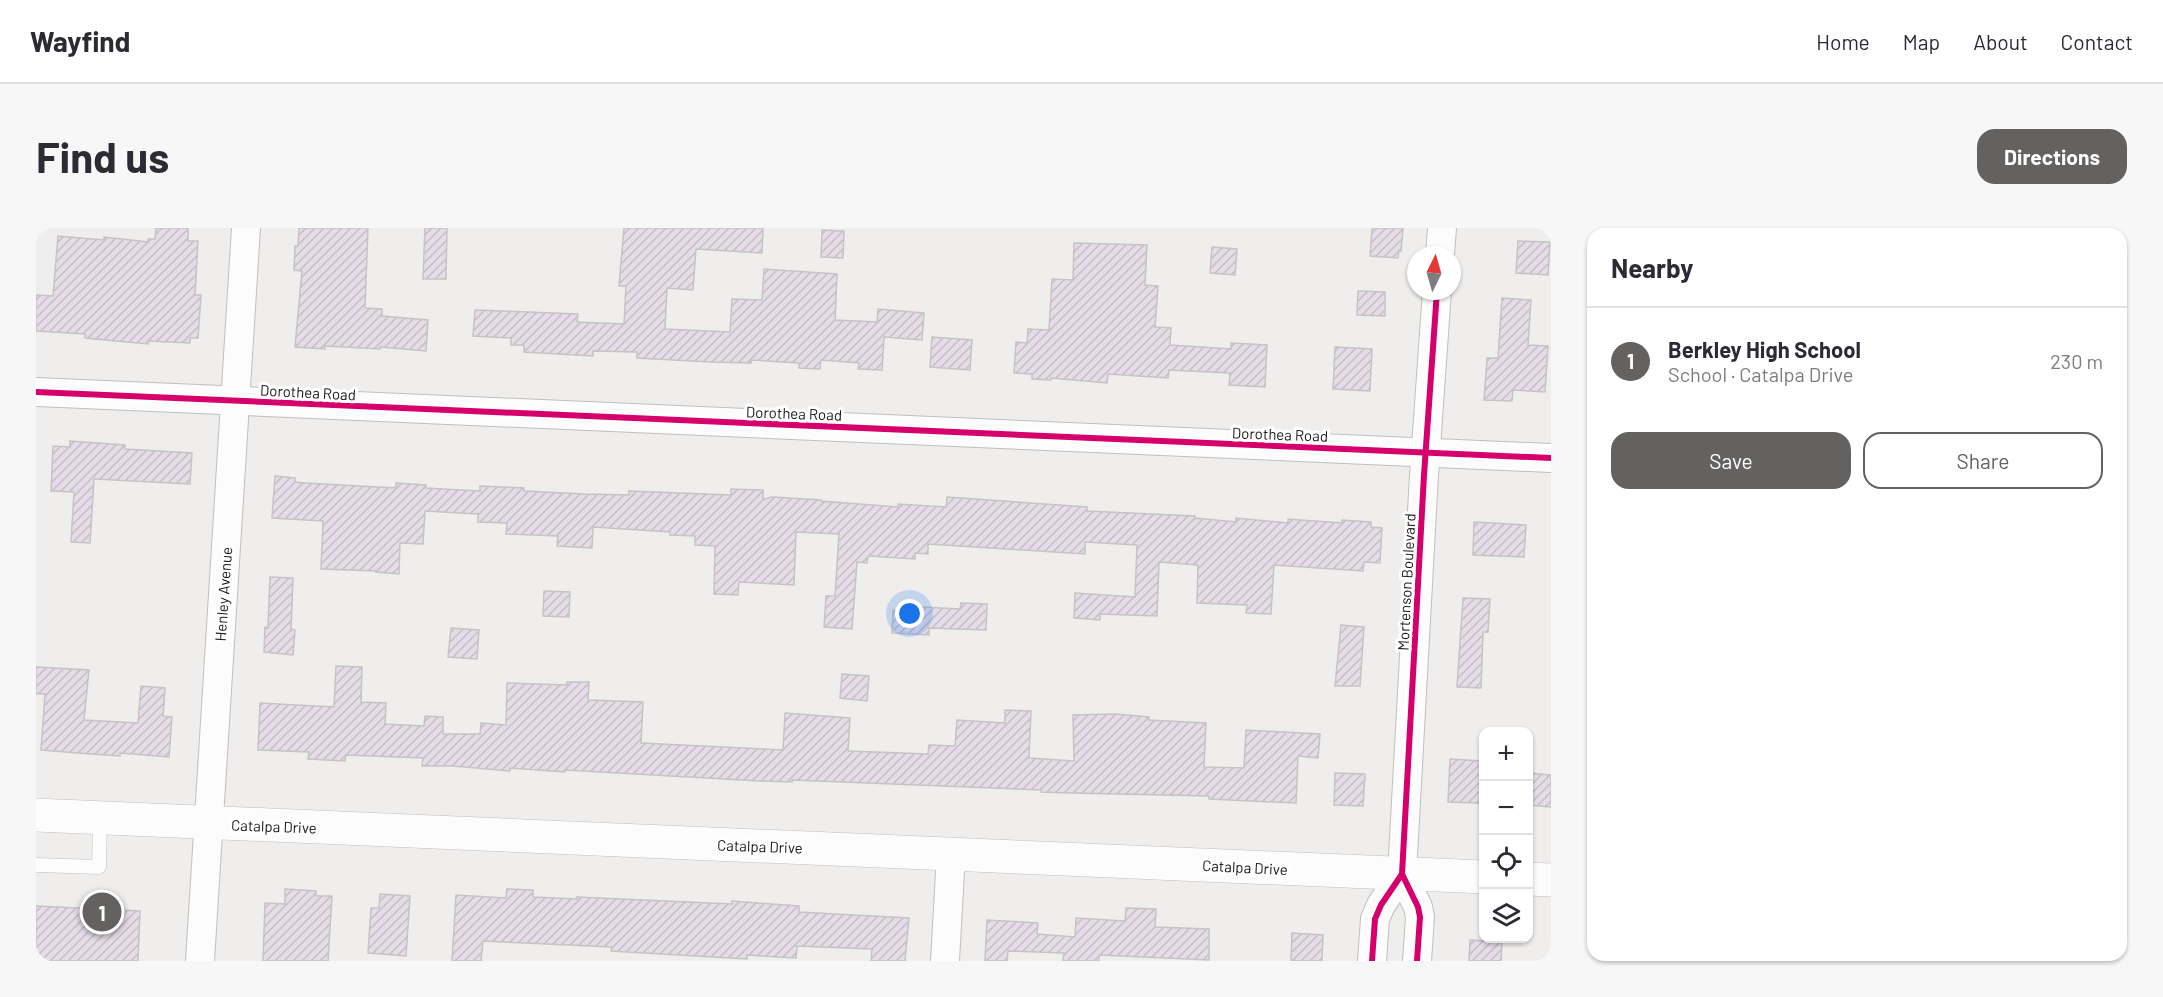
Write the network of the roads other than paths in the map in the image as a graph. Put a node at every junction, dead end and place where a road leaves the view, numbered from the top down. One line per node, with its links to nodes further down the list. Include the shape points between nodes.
1 (246, 228): 6 (street, Henley Avenue)
2 (1442, 228): 3 (street)
3 (1441, 246)
4 (1436, 300): 7 (street, Mortenson Boulevard)
5 (36, 392): 6 (street, Dorothea Road)
6 (235, 401): 7 (street, Dorothea Road); 11 (street, Henley Avenue)
7 (1426, 452): 8 (street, Dorothea Road); 14 (street, Mortenson Boulevard)
8 (1551, 458)
9 (36, 816): 10 (street, Catalpa Drive)
10 (100, 818): 11 (street, Catalpa Drive); 13 (lane, via 99,867)
11 (209, 823): 12 (street, Catalpa Drive); 18 (street, Henley Avenue)
12 (951, 854): 14 (street, Catalpa Drive); 19 (street)
13 (36, 865)
14 (1402, 874): 15 (street, Catalpa Drive); 20 (street, via 1375,919); 21 (street, Mortenson Boulevard, via 1420,918)
15 (1479, 877)
16 (1533, 879): 17 (street)
17 (1551, 880)
18 (200, 961)
19 (945, 961)
20 (1372, 961)
21 (1417, 961)

